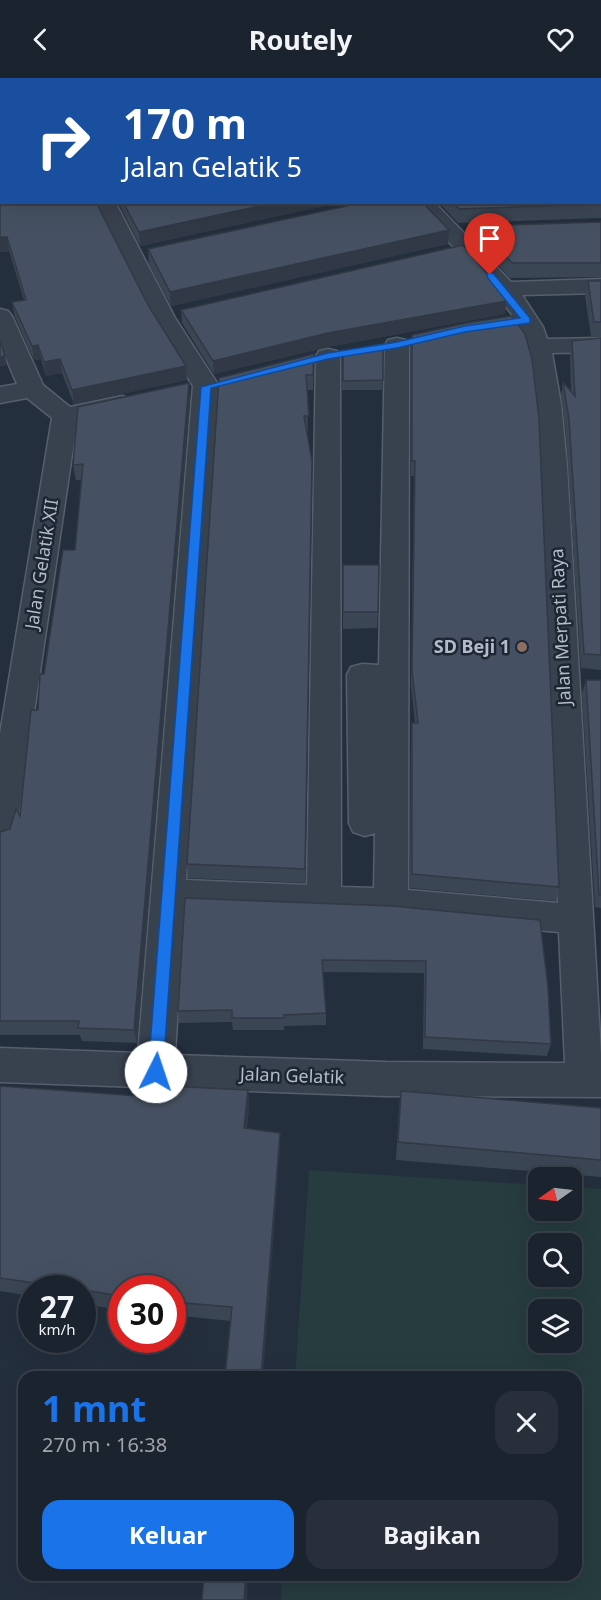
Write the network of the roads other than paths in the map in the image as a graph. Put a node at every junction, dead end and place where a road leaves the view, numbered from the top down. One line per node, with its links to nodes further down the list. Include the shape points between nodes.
1 (108, 204): 4 (street)
2 (423, 204): 6 (street, Jalan Merpati Raya, via 462,241)
3 (154, 253): 4 (street)
4 (131, 258): 9 (street)
5 (601, 286): 6 (street)
6 (503, 289): 10 (street, Jalan Merpati Raya)
7 (186, 313): 9 (street)
8 (0, 316): 12 (street)
9 (163, 318): 19 (street, via 206,386)
10 (524, 330): 11 (street); 22 (street, Jalan Merpati Raya, via 547,397 578,681)
11 (601, 345)
12 (32, 389): 13 (street); 15 (street)
13 (0, 395)
14 (141, 400): 15 (street)
15 (65, 416): 18 (street, Jalan Gelatik XII)
16 (394, 676): 17 (street, via 362,675); 20 (street, via 363,351); 21 (street)
17 (365, 823)
18 (0, 834)
19 (169, 893): 20 (street); 24 (street)
20 (324, 900): 21 (street)
21 (391, 903): 22 (street)
22 (575, 919): 25 (street, Jalan Merpati Raya)
23 (0, 1065): 24 (street, Jalan Gelatik)
24 (156, 1072): 25 (street, Jalan Gelatik, via 386,1079)
25 (593, 1079)

